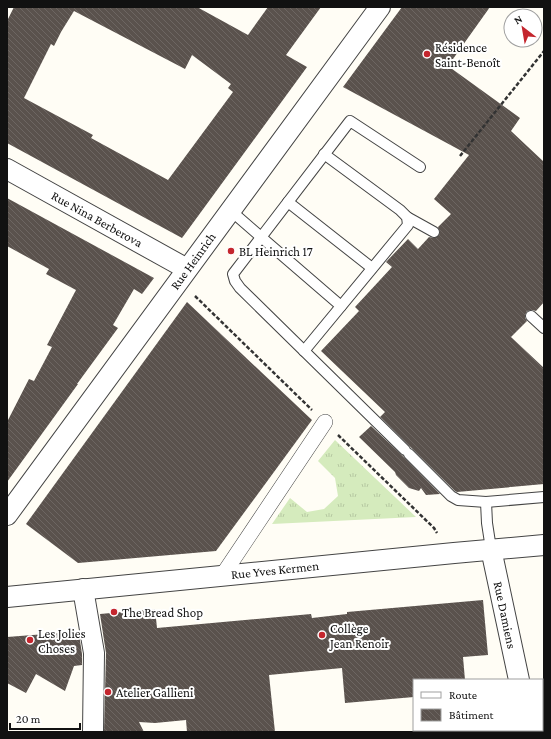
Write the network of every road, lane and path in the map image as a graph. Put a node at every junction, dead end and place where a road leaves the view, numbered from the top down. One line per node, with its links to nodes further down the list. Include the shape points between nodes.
1 (380, 7): 8 (street, Rue Heinrich)
2 (544, 51): 4 (path)
3 (324, 154): 5 (lane, via 350,121); 7 (lane); 9 (lane)
4 (460, 156)
5 (420, 167)
6 (7, 169): 13 (street, Rue Nina Berberova)
7 (288, 202): 11 (lane); 12 (lane)
8 (230, 210): 11 (lane); 13 (street, Rue Heinrich)
9 (407, 217): 10 (lane); 12 (lane, via 408,225)
10 (434, 232)
11 (261, 236): 14 (lane); 17 (lane, via 233,274 235,281)
12 (372, 268): 14 (lane)
13 (187, 269): 21 (street, Rue Heinrich)
14 (341, 306): 17 (lane)
15 (531, 316): 16 (lane)
16 (544, 328)
17 (304, 351): 20 (lane, via 451,496 458,500)
18 (325, 422): 24 (street)
19 (544, 497): 20 (lane)
20 (486, 502): 23 (lane)
21 (7, 515)
22 (544, 545): 23 (street, Rue Yves Kermen)
23 (491, 549): 24 (street, Rue Yves Kermen); 27 (street, Rue Damiens)
24 (222, 576): 25 (street, Rue Yves Kermen)
25 (84, 589): 26 (street, Rue Yves Kermen); 28 (street, via 94,652)
26 (7, 596)
27 (519, 679)
28 (93, 732)

